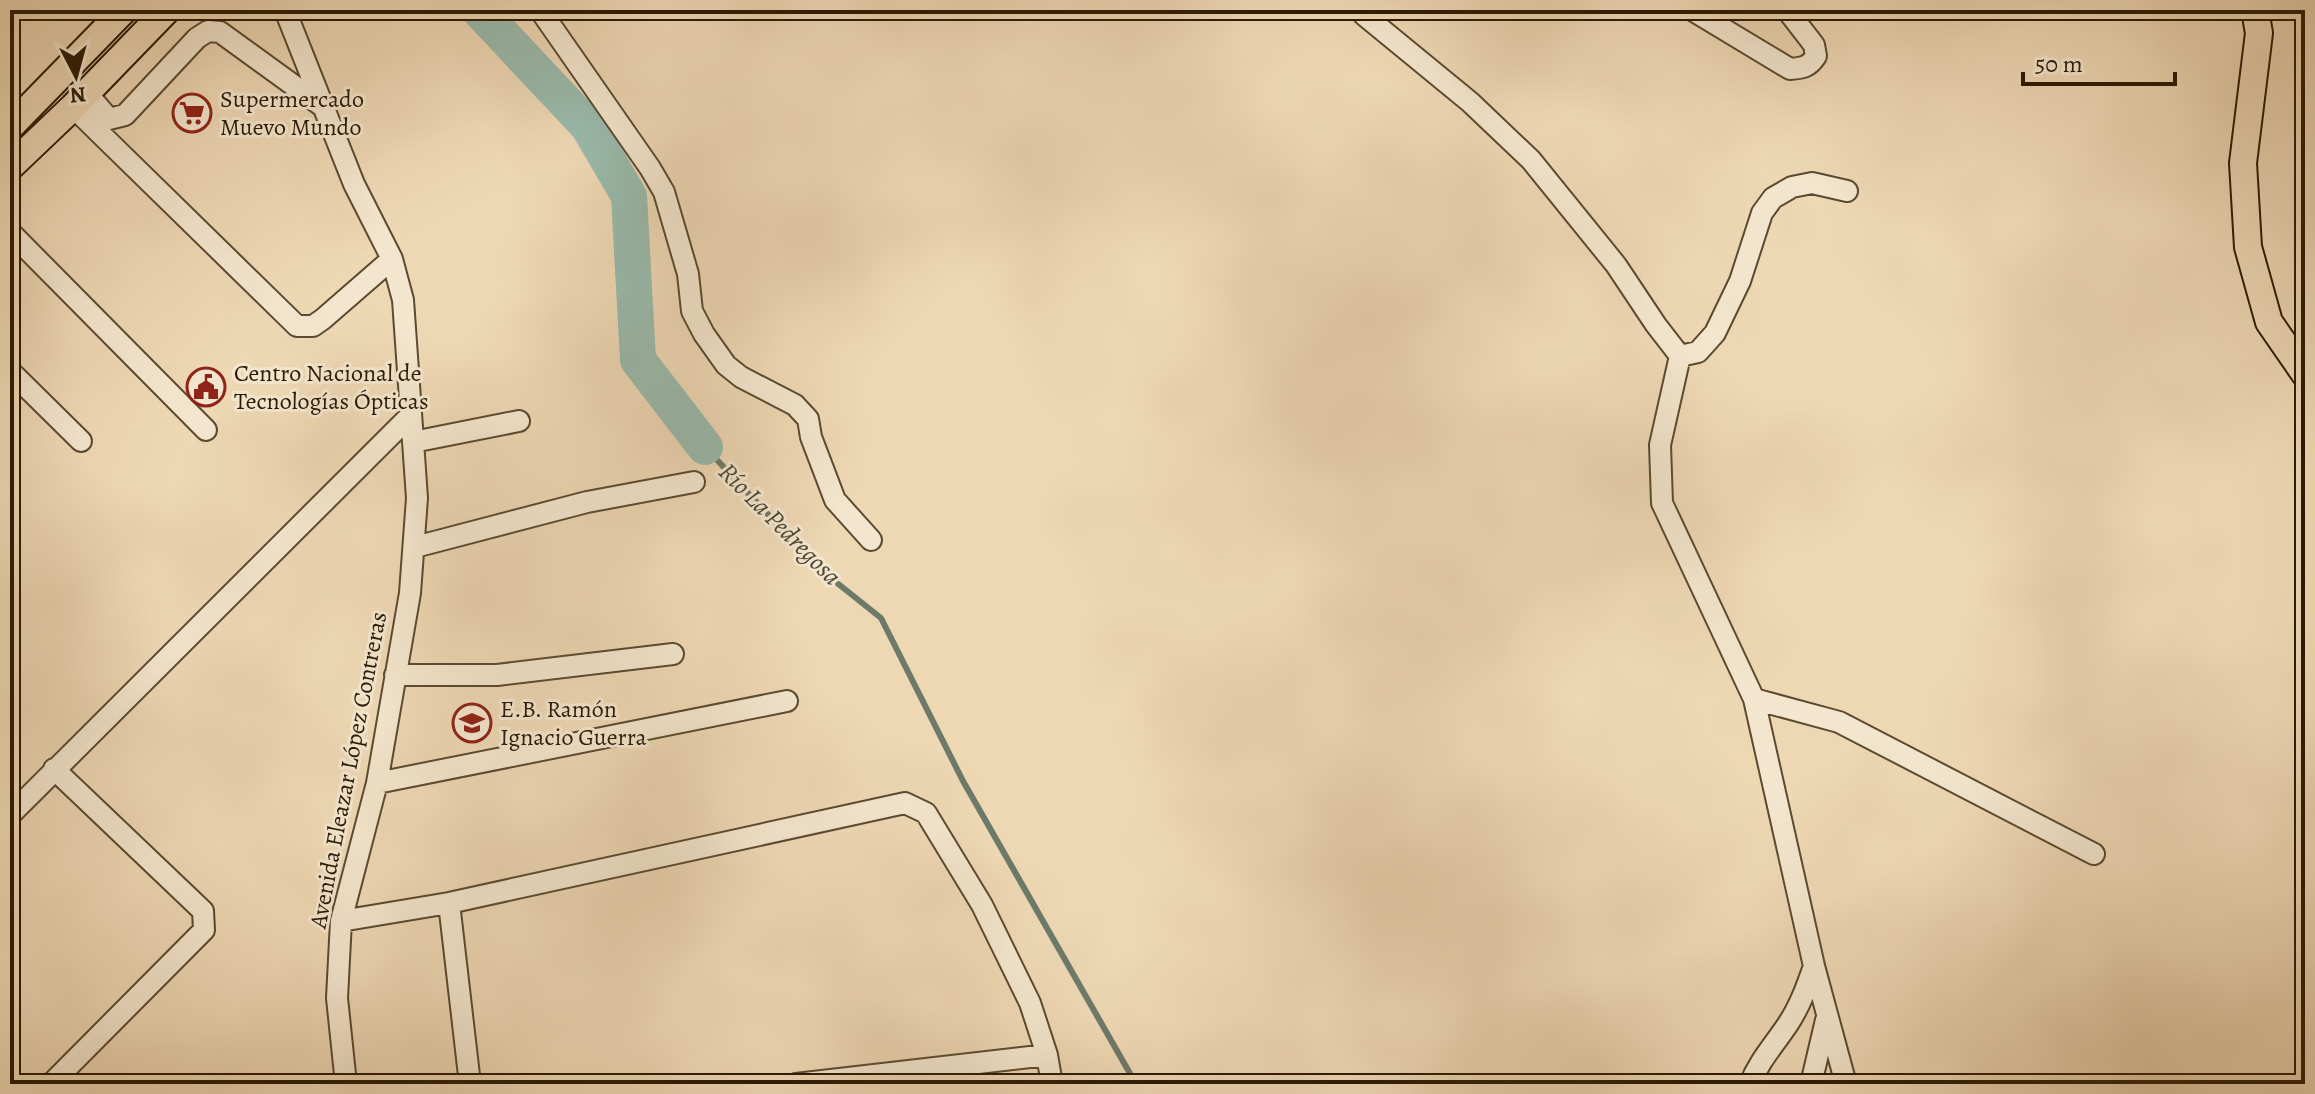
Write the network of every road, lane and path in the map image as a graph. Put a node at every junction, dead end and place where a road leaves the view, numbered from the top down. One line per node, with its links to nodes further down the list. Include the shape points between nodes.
1 (124, 10): 11 (main road)
2 (167, 10): 9 (main road)
3 (285, 10): 10 (street, Avenida Eleazar López Contreras)
4 (540, 10): 25 (street, via 664,192 688,274 692,311 704,334 726,365 795,405 808,419 835,500)
5 (1692, 10): 6 (street, via 1790,69 1802,68 1816,56 1814,45)
6 (1787, 10)
7 (2255, 10): 18 (main road, via 2259,33 2243,163 2248,247 2269,322)
8 (1363, 12): 16 (street, via 1531,160 1616,265)
9 (79, 100): 10 (street, via 109,119 125,115 208,31 220,32); 12 (main road); 15 (street, via 297,326 313,326 323,319)
10 (322, 106): 15 (street, Avenida Eleazar López Contreras)
11 (10, 127)
12 (10, 167)
13 (1847, 191): 16 (street, via 1812,183 1773,198 1762,213 1740,281 1715,333 1698,352)
14 (10, 232): 21 (street)
15 (392, 259): 19 (street, Avenida Eleazar López Contreras, via 403,300)
16 (1680, 356): 29 (street, via 1660,445 1662,503)
17 (10, 371): 22 (street)
18 (2305, 374)
19 (410, 416): 23 (street, Avenida Eleazar López Contreras); 31 (street)
20 (519, 421): 23 (street)
21 (206, 430)
22 (81, 441)
23 (413, 442): 26 (street, Avenida Eleazar López Contreras)
24 (694, 482): 26 (street, via 587,502)
25 (871, 540)
26 (415, 547): 28 (street, Avenida Eleazar López Contreras)
27 (673, 654): 28 (street, via 497,675)
28 (395, 675): 32 (street, Avenida Eleazar López Contreras)
29 (1754, 699): 34 (street, via 1839,722); 37 (street)
30 (787, 701): 32 (street)
31 (54, 769): 33 (street); 40 (street, via 203,911 204,930)
32 (377, 783): 36 (street, Avenida Eleazar López Contreras)
33 (10, 815)
34 (2094, 854)
35 (449, 903): 36 (street); 39 (street, via 905,803 926,813 982,905 1030,1003); 42 (street)
36 (341, 921): 41 (street, Avenida Eleazar López Contreras, via 337,998)
37 (1814, 966): 38 (street); 45 (street, via 1788,1024)
38 (1827, 1016): 46 (street); 47 (street)
39 (1047, 1055): 43 (street); 44 (street)
40 (51, 1084)
41 (346, 1084)
42 (470, 1084)
43 (796, 1084)
44 (1052, 1084)
45 (1750, 1084)
46 (1811, 1084)
47 (1846, 1084)

